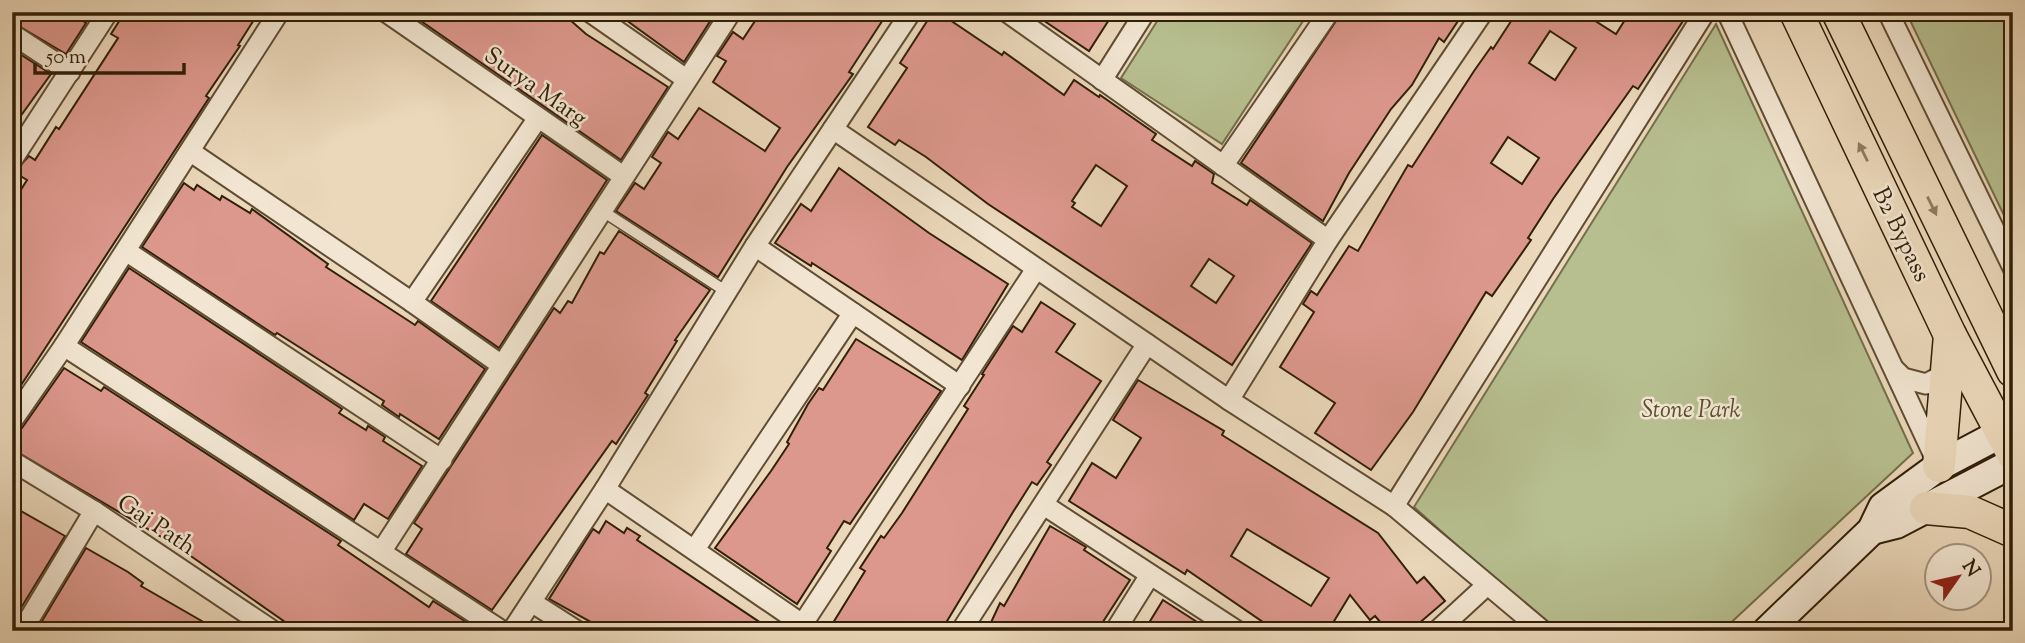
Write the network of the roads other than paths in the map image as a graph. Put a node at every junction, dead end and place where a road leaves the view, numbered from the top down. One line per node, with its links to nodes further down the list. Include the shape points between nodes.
1 (107, 12): 17 (street)
2 (279, 12): 22 (street)
3 (386, 12): 20 (street, Surya Marg)
4 (590, 12): 18 (street)
5 (731, 12): 18 (street)
6 (911, 12): 21 (street)
7 (1007, 12): 19 (street)
8 (1145, 12): 19 (street)
9 (1329, 12): 24 (street)
10 (1705, 12): 53 (street)
11 (1727, 12): 40 (street)
12 (1796, 12): 36 (main road, B2 Bypass, one-way to 12)
13 (1838, 12): 35 (main road, B2 Bypass, one-way to 35)
14 (1888, 12): 31 (street)
15 (1479, 14): 27 (street)
16 (12, 34): 17 (street)
17 (69, 72): 23 (street)
18 (686, 79): 25 (street)
19 (1102, 80): 24 (street)
20 (538, 117): 25 (street, Surya Marg); 33 (street)
21 (833, 130): 28 (street); 30 (street)
22 (191, 152): 29 (street); 33 (street)
23 (12, 160)
24 (1223, 166): 27 (street)
25 (622, 176): 26 (street)
26 (600, 210): 32 (lane); 39 (street)
27 (1328, 240): 44 (street)
28 (755, 246): 32 (street); 34 (street)
29 (126, 251): 38 (street); 47 (street)
30 (1036, 268): 37 (street); 43 (street)
31 (2013, 268)
32 (727, 292): 51 (street)
33 (412, 302): 39 (street)
34 (853, 313): 43 (street); 58 (street)
35 (2000, 329): 41 (main road, B2 Bypass)
36 (1950, 335): 42 (main road); 46 (main road, B2 Bypass)
37 (1147, 344): 44 (street); 52 (street)
38 (64, 346): 45 (street); 59 (street)
39 (500, 364): 47 (street)
40 (1892, 366): 42 (street, via 1915,383 1926,384); 50 (street)
41 (2013, 371)
42 (1948, 372): 50 (main road)
43 (960, 386): 64 (street)
44 (1229, 400): 53 (street)
45 (12, 421)
46 (2009, 438): 50 (street)
47 (442, 460): 59 (street)
48 (12, 461): 55 (street, Gaj Path)
49 (2013, 463): 54 (street)
50 (1938, 466): 56 (street, via 1882,507)
51 (605, 489): 58 (street); 62 (street)
52 (1044, 505): 60 (street); 69 (street)
53 (1394, 506): 61 (street)
54 (1926, 508): 56 (street); 57 (main road, via 1969,512)
55 (94, 511): 63 (street); 65 (street, Gaj Path)
56 (1872, 530): 74 (street)
57 (2013, 531)
58 (695, 549): 64 (street)
59 (381, 552): 66 (street)
60 (1150, 575): 70 (street); 71 (street)
61 (1487, 585): 72 (street); 73 (street)
62 (533, 603): 67 (street); 68 (street)
63 (23, 625)
64 (800, 627)
65 (273, 631)
66 (502, 631)
67 (512, 631)
68 (577, 631)
69 (961, 631)
70 (1115, 631)
71 (1237, 631)
72 (1437, 631)
73 (1544, 631)
74 (1767, 631)

